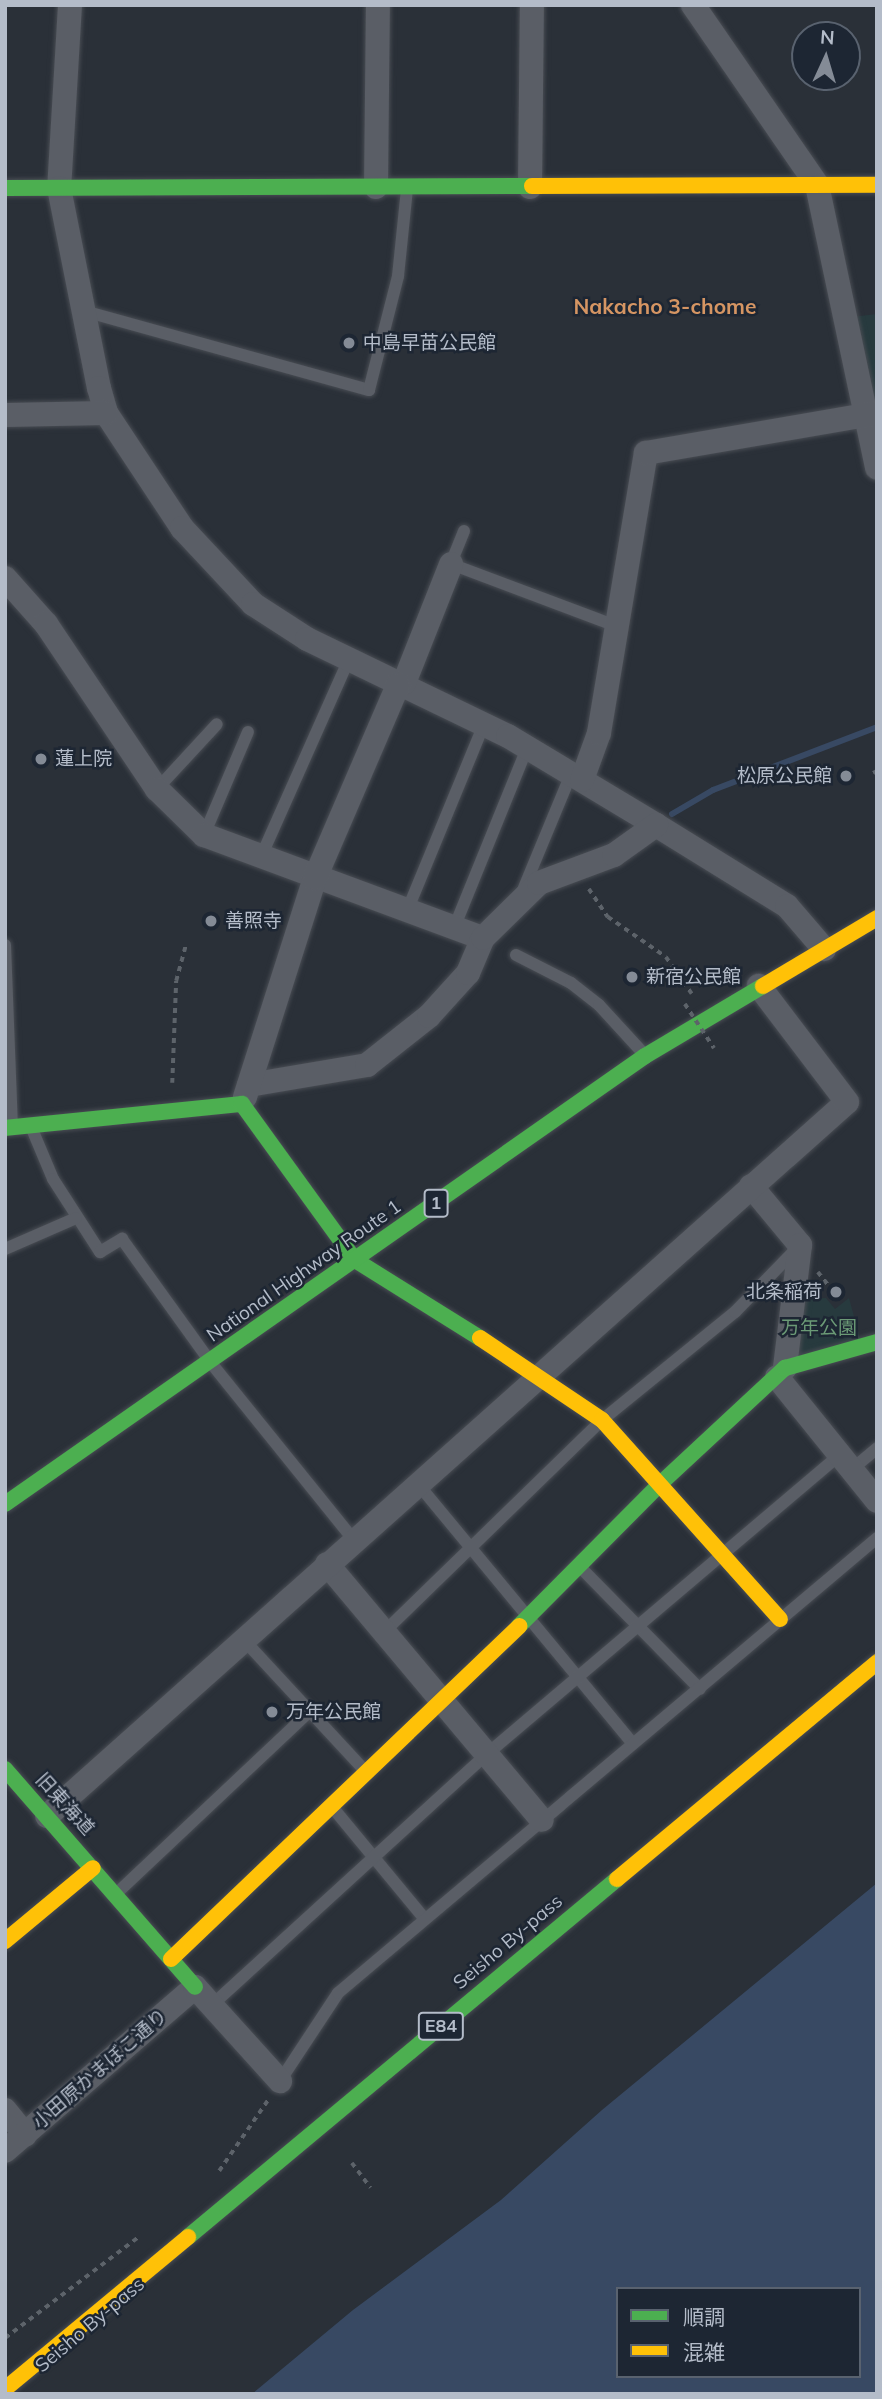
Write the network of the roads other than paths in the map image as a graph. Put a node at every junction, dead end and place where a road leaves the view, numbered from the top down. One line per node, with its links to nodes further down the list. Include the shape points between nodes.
1 (70, 5): 10 (street)
2 (378, 5): 7 (street)
3 (532, 5): 8 (street)
4 (693, 5): 6 (street)
5 (877, 185): 6 (main road)
6 (817, 186): 8 (main road); 14 (street)
7 (376, 187): 10 (main road); 11 (main road)
8 (530, 187): 11 (main road)
9 (5, 188): 10 (main road)
10 (58, 188): 12 (street)
11 (407, 188): 12 (lane, via 398,276 369,390)
12 (84, 311): 13 (street)
13 (106, 413): 15 (street); 21 (street, via 182,528 253,604)
14 (872, 414): 16 (street); 20 (street, via 646,453)
15 (5, 415)
16 (877, 468)
17 (464, 531): 18 (lane)
18 (450, 564): 20 (lane); 22 (street)
19 (5, 578): 28 (street, via 46,624)
20 (616, 625): 27 (street, via 599,733)
21 (349, 659): 22 (street); 31 (lane)
22 (401, 684): 24 (street); 32 (street)
23 (217, 724): 28 (lane)
24 (484, 724): 26 (street); 34 (lane)
25 (248, 732): 30 (lane)
26 (527, 748): 27 (street); 36 (lane)
27 (576, 777): 29 (street); 33 (lane)
28 (157, 789): 30 (street)
29 (656, 825): 33 (street, via 614,855 539,883); 39 (street, via 787,906)
30 (204, 835): 31 (street)
31 (260, 859): 32 (street)
32 (315, 878): 34 (street); 43 (street)
33 (516, 906): 37 (street)
34 (407, 911): 36 (street)
35 (877, 918): 39 (main road, National Highway Route 1 / 1)
36 (454, 928): 37 (street)
37 (483, 938): 43 (street, via 460,982 429,1016 367,1065)
38 (5, 945): 45 (lane)
39 (824, 949): 41 (main road, National Highway Route 1 / 1)
40 (516, 955): 42 (lane, via 571,983)
41 (759, 986): 42 (main road, National Highway Route 1 / 1); 46 (street, via 847,1102)
42 (645, 1056): 50 (main road, National Highway Route 1 / 1)
43 (245, 1095): 44 (main road, via 171,1110); 50 (main road)
44 (31, 1126): 45 (main road); 47 (lane, via 53,1179)
45 (9, 1128)
46 (751, 1186): 48 (street); 54 (street)
47 (76, 1218): 49 (lane); 52 (lane, via 100,1252 122,1239)
48 (800, 1245): 53 (street); 55 (lane, via 735,1312)
49 (5, 1249)
50 (355, 1260): 52 (main road, National Highway Route 1 / 1); 54 (main road)
51 (877, 1342): 53 (main road)
52 (211, 1363): 61 (main road, National Highway Route 1 / 1); 63 (lane)
53 (781, 1373): 57 (street); 59 (main road)
54 (539, 1375): 55 (main road); 58 (street)
55 (602, 1420): 59 (main road); 64 (lane)
56 (877, 1448): 57 (lane)
57 (845, 1462): 60 (street); 65 (lane)
58 (418, 1484): 63 (street); 64 (lane)
59 (660, 1484): 65 (main road); 67 (main road)
60 (877, 1501)
61 (5, 1504)
62 (877, 1538): 69 (lane)
63 (354, 1540): 66 (street)
64 (471, 1548): 68 (lane); 71 (lane)
65 (723, 1553): 69 (main road); 70 (lane)
66 (327, 1564): 71 (street); 72 (street)
67 (578, 1565): 68 (main road); 70 (lane)
68 (526, 1615): 74 (lane); 76 (main road)
69 (780, 1619): 75 (lane)
70 (637, 1625): 74 (lane); 75 (lane)
71 (384, 1632): 76 (street)
72 (242, 1639): 77 (lane); 83 (street)
73 (877, 1662): 96 (main road, Seisho By-pass / E84)
74 (577, 1676): 78 (lane); 79 (lane)
75 (700, 1689): 78 (lane)
76 (443, 1702): 79 (street); 81 (main road)
77 (308, 1713): 81 (lane); 87 (lane)
78 (632, 1744): 84 (lane)
79 (487, 1754): 84 (street); 85 (lane)
80 (5, 1769): 83 (main road, 旧東海道)
81 (367, 1774): 82 (main road)
82 (332, 1807): 85 (lane); 90 (main road)
83 (47, 1816): 86 (main road, 旧東海道)
84 (542, 1820): 88 (lane)
85 (375, 1859): 88 (lane); 91 (lane)
86 (93, 1868): 87 (main road, 旧東海道); 89 (main road)
87 (117, 1893): 90 (main road, 旧東海道)
88 (424, 1918): 92 (lane, via 338,1993)
89 (5, 1941)
90 (172, 1959): 91 (main road, 旧東海道)
91 (204, 1996): 92 (street); 94 (street, 小田原かまぼこ通り)
92 (280, 2081)
93 (5, 2110): 94 (street)
94 (25, 2134): 95 (street, 小田原かまぼこ通り)
95 (5, 2151)
96 (5, 2389)

